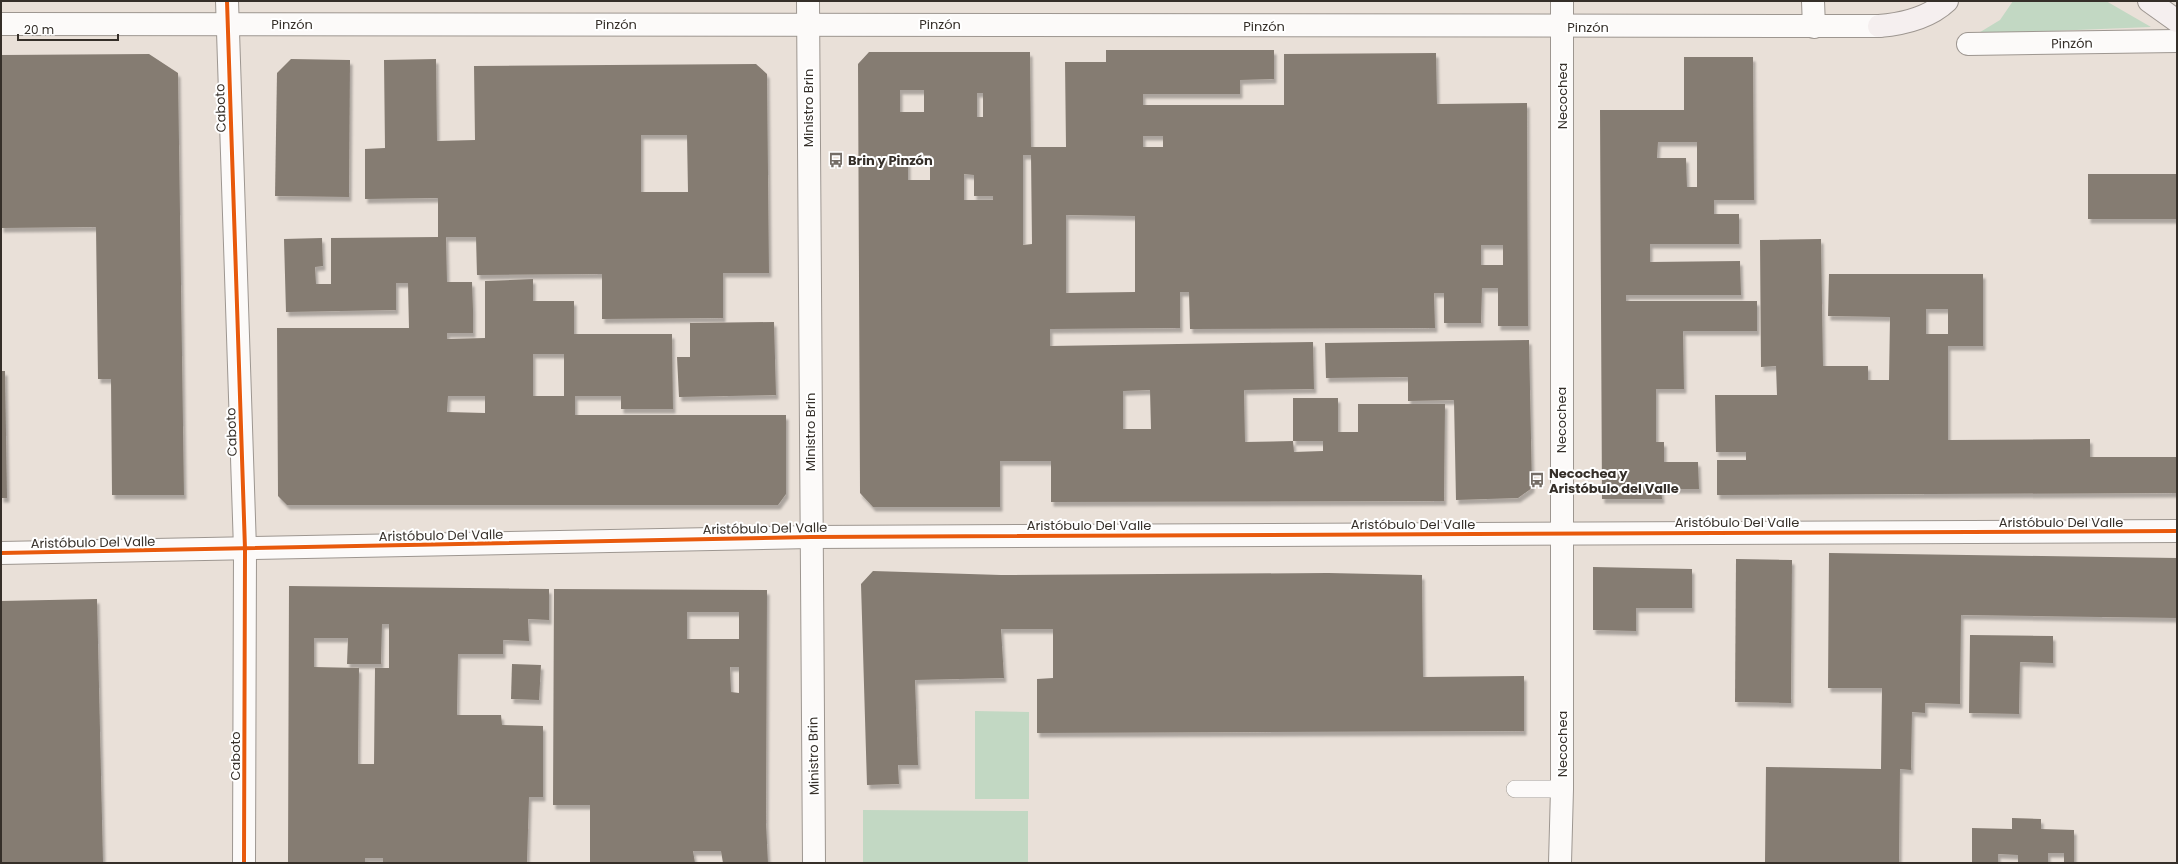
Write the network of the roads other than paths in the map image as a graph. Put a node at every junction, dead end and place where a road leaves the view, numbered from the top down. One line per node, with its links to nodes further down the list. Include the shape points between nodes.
1 (227, 1): 9 (street, Caboto)
2 (808, 1): 10 (street, Ministro Brin)
3 (1562, 1): 12 (street, Necochea)
4 (1813, 1): 13 (street)
5 (1947, 1): 11 (main road, via 1917,18)
6 (2149, 1): 7 (main road)
7 (2177, 21)
8 (1, 24): 9 (street, Pinzón)
9 (227, 24): 10 (street, Pinzón); 19 (street, Caboto)
10 (808, 24): 12 (street, Pinzón); 18 (street, Ministro Brin)
11 (1879, 26): 13 (street, Pinzón)
12 (1562, 27): 13 (street, Pinzón); 17 (street, Necochea)
13 (1814, 27)
14 (2177, 41): 15 (street, Pinzón)
15 (1968, 44)
16 (2177, 531): 17 (street, Aristóbulo Del Valle)
17 (1561, 533): 18 (street, Aristóbulo Del Valle); 22 (street, Necochea)
18 (811, 537): 19 (street, Aristóbulo Del Valle); 24 (street, Ministro Brin)
19 (245, 549): 20 (street, Aristóbulo Del Valle); 23 (street, Caboto)
20 (1, 553)
21 (1515, 789): 22 (lane)
22 (1562, 789): 25 (street, Necochea)
23 (244, 863)
24 (814, 863)
25 (1560, 863)

